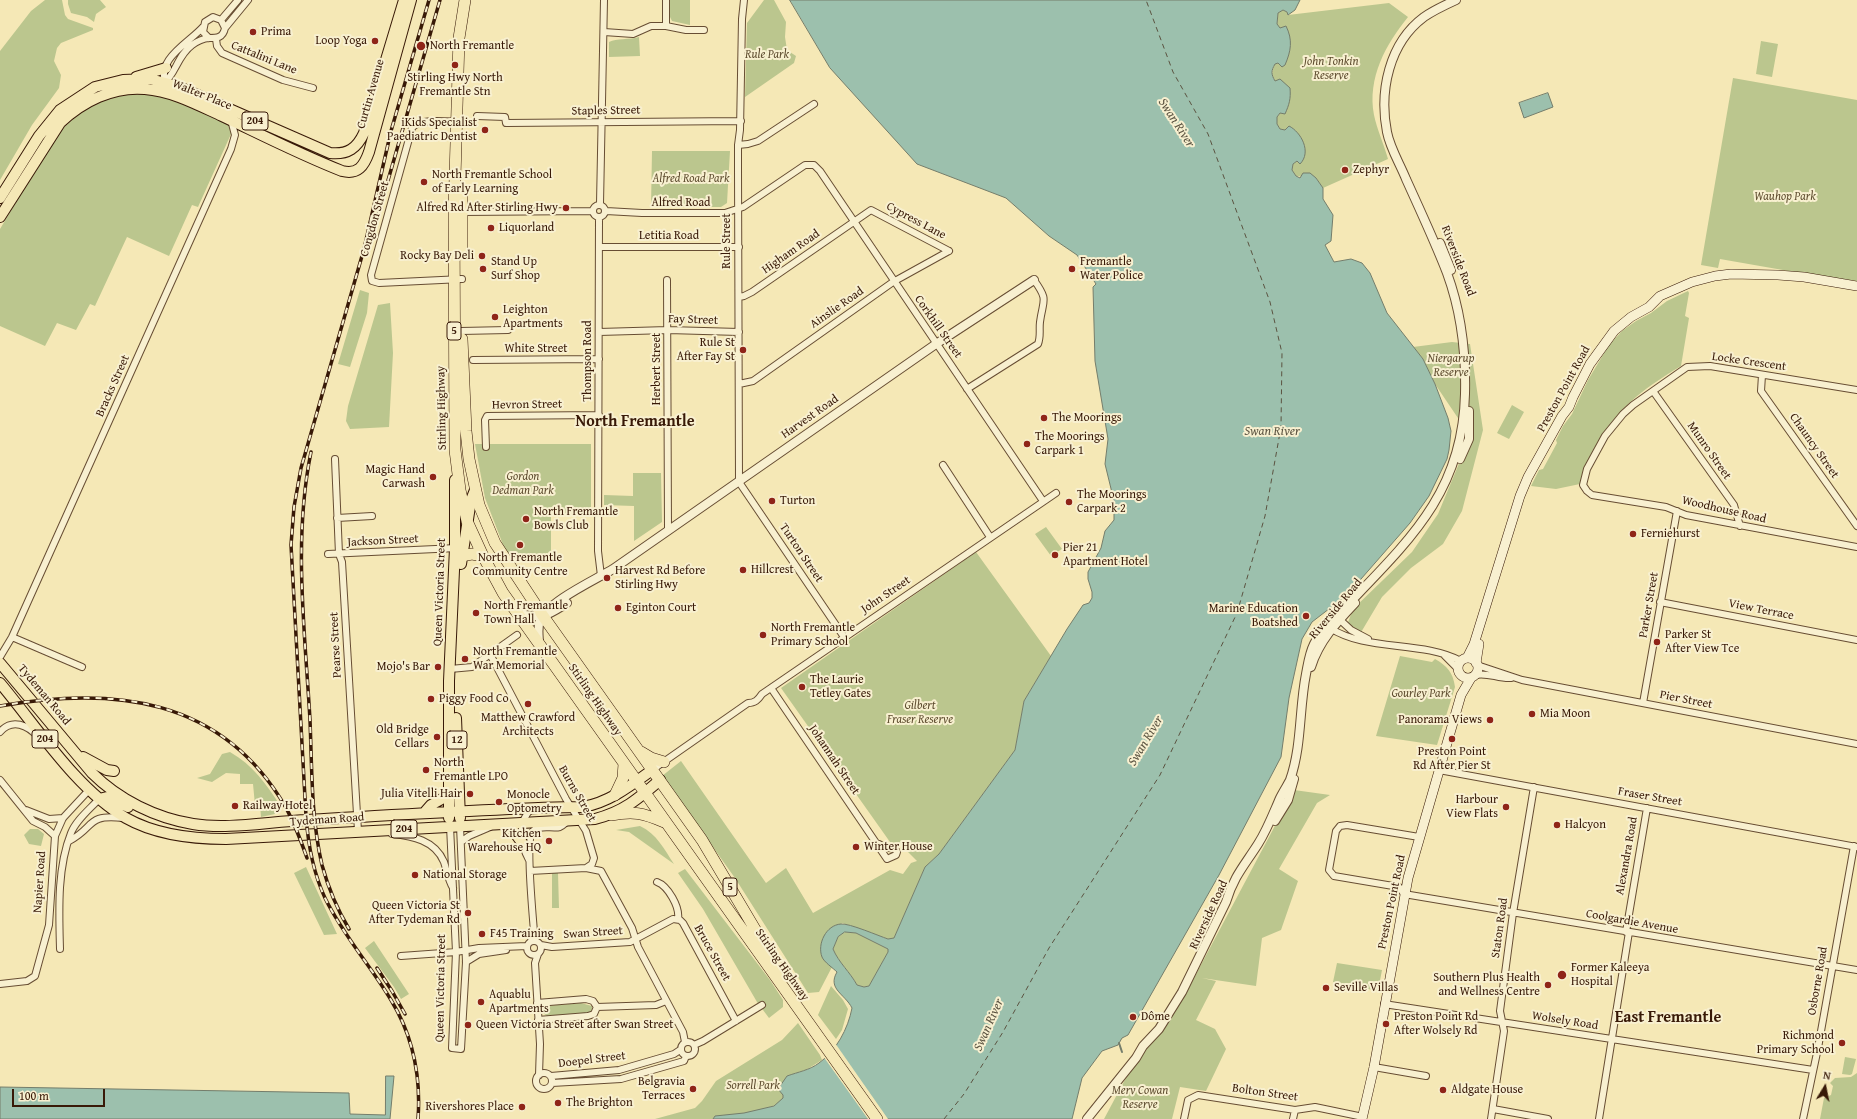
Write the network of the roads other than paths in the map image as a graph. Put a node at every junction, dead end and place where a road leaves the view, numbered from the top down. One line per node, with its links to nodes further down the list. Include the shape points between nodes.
1 (238, 0): 11 (street)
2 (248, 0): 14 (street)
3 (404, 0): 32 (main road, Curtin Avenue / 204, via 364,133 356,147)
4 (411, 0): 34 (main road, Curtin Avenue / 204, via 369,152)
5 (464, 0): 29 (highway, Stirling Highway / 5, via 460,38)
6 (471, 0): 29 (highway, Stirling Highway / 5)
7 (604, 0): 16 (street)
8 (666, 0): 12 (street)
9 (744, 0): 28 (street, Rule Street)
10 (1456, 0): 94 (street, Riverside Road, via 1426,16 1400,43 1389,66 1384,88 1384,104 1386,124 1392,131 1447,258 1459,293 1469,354 1469,439 1436,510 1414,540)
11 (221, 20): 13 (street, via 209,18); 14 (street)
12 (666, 26): 15 (street); 16 (street, via 652,26 633,34)
13 (203, 27): 17 (street, via 203,32); 19 (street, via 196,36 177,50)
14 (225, 28): 18 (street)
15 (704, 30)
16 (604, 32): 30 (street)
17 (209, 38): 18 (street); 21 (street, via 188,48 175,66 171,78)
18 (216, 38): 22 (street, Cattalini Lane, via 217,46 222,53 283,80)
19 (166, 68): 20 (main road); 21 (street)
20 (132, 78): 21 (main road, 204); 35 (main road, 204, via 95,87 60,110 39,136)
21 (165, 82): 23 (street); 24 (street); 32 (main road, Walter Place / 204, via 194,92 330,153)
22 (313, 88)
23 (146, 89): 24 (main road, Walter Place / 204); 41 (main road, 204, via 111,92 86,103 68,116 51,135)
24 (175, 96): 27 (main road, Walter Place / 204)
25 (814, 104): 31 (street, via 758,141)
26 (477, 116): 30 (street, Staples Street, via 505,117 506,123)
27 (231, 120): 34 (main road, Walter Place / 204, via 342,171); 97 (street, Bracks Street, via 235,135 232,149)
28 (741, 121): 30 (street, Staples Street); 31 (street, Rule Street)
29 (460, 122): 40 (highway, Stirling Highway / 5); 47 (street, Congdon Street, via 423,121 416,123 412,128 370,275 372,281 379,283)
30 (602, 122): 36 (street)
31 (738, 145): 37 (street, Rule Street)
32 (347, 152)
33 (814, 164): 37 (street, Alfred Road, via 805,165); 43 (street, Corkhill Street)
34 (358, 170)
35 (0, 198)
36 (600, 204): 38 (street); 39 (street, via 595,206)
37 (738, 209): 38 (street, Alfred Road, via 715,214 622,213); 45 (street, Rule Street)
38 (606, 210): 42 (street)
39 (593, 211): 40 (street); 42 (street)
40 (458, 212): 47 (highway, Stirling Highway / 5)
41 (0, 217)
42 (599, 217): 44 (street, Thompson Road)
43 (854, 222): 46 (street, Cypress Lane, via 871,210); 50 (street, Corkhill Street); 53 (street, Higham Road, via 752,292)
44 (599, 247): 45 (street, Letitia Road); 57 (street, Thompson Road)
45 (739, 247): 53 (street, Rule Street)
46 (949, 250): 50 (street, Ainslie Road)
47 (458, 280): 56 (highway, Stirling Highway / 5); 70 (highway, Stirling Highway / 5, via 454,430)
48 (667, 280): 55 (street, Herbert Street)
49 (1034, 280): 59 (street, Harvest Road); 64 (street, via 1045,301 1038,344)
50 (893, 282): 59 (street, Corkhill Street); 63 (street, Ainslie Road, via 753,381)
51 (1857, 286): 108 (main road, Preston Point Road, via 1778,275 1715,276 1692,282 1660,296 1649,307 1614,331 1590,364 1569,407 1525,484)
52 (1857, 292): 105 (main road, Preston Point Road, via 1797,281 1733,279 1707,282 1664,301 1618,335 1599,360 1574,409 1533,478 1499,572 1478,645)
53 (739, 296): 58 (street, Rule Street)
54 (508, 330): 56 (street)
55 (668, 330): 57 (street, Fay Street); 58 (street, Fay Street); 83 (street, Herbert Street)
56 (461, 331): 73 (highway, Stirling Highway / 5, via 466,431)
57 (599, 332): 60 (street, Thompson Road)
58 (739, 332): 63 (street, Rule Street)
59 (936, 344): 64 (street, Corkhill Street); 72 (street, Harvest Road)
60 (599, 359): 61 (street, White Street); 67 (street, Thompson Road)
61 (473, 360)
62 (1762, 375): 65 (street, Locke Crescent); 66 (street, Locke Crescent, via 1710,366 1687,367); 82 (street, Chauncy Street, via 1762,391)
63 (739, 384): 72 (street, Rule Street)
64 (967, 389): 76 (street, Corkhill Street)
65 (1857, 390)
66 (1653, 391): 74 (street, Locke Crescent, via 1623,414 1605,436 1583,480); 81 (street, Munro Street, via 1734,505)
67 (600, 415): 68 (street, Hevron Street, via 487,416); 90 (street, Thompson Road, via 598,551)
68 (486, 447)
69 (335, 459): 79 (street, Pearse Street)
70 (456, 463): 80 (highway, Stirling Highway / 5); 86 (main road, Queen Victoria Street / 12)
71 (944, 465): 84 (street)
72 (739, 482): 83 (street, Harvest Road); 98 (street, Turton Street)
73 (476, 490): 80 (main road, 12, via 471,500); 93 (highway, Stirling Highway / 5, via 479,505 495,543)
74 (1587, 491): 77 (street, Woodhouse Road, via 1592,495)
75 (1056, 493): 76 (street, John Street)
76 (1043, 501): 84 (street, John Street)
77 (1677, 511): 81 (street, Woodhouse Road); 91 (street, Parker Street)
78 (372, 516): 79 (street)
79 (337, 518): 88 (street, Pearse Street)
80 (467, 521): 86 (main road, Queen Victoria Street / 12); 89 (highway, Stirling Highway / 5)
81 (1740, 526): 85 (street, Woodhouse Road)
82 (1857, 526)
83 (668, 530): 90 (street, Harvest Road)
84 (990, 537): 98 (street, John Street)
85 (1857, 547)
86 (460, 551): 88 (street, Jackson Street); 89 (highway); 107 (main road, Queen Victoria Street / 12)
87 (328, 554): 88 (street, Jackson Street)
88 (339, 554): 139 (street, Pearse Street, via 342,562)
89 (483, 556): 92 (highway, Stirling Highway / 5)
90 (601, 576): 93 (street, Harvest Road, via 598,582 555,612)
91 (1660, 602): 99 (street, View Terrace); 112 (street, Parker Street)
92 (518, 614): 93 (street, Harvest Road); 101 (highway, Stirling Highway / 5)
93 (543, 616): 101 (street, via 539,626); 115 (highway, Stirling Highway / 5)
94 (1337, 618): 95 (street, Riverside Road); 100 (street, via 1351,630)
95 (1329, 627): 100 (street, via 1356,640); 205 (street, Riverside Road, via 1315,642 1308,659 1294,761 1289,781 1273,816 1259,843 1240,868 1226,902 1174,1005 1159,1029); 206 (street, Riverside Road, via 1310,672 1300,751 1288,800 1238,880 1232,900 1176,1008 1149,1047)
96 (516, 635): 102 (street)
97 (12, 637): 103 (street, Bracks Street); 106 (street)
98 (844, 637): 111 (street, John Street)
99 (1857, 640)
100 (1371, 641): 108 (street, via 1444,655)
101 (539, 643): 118 (highway, Stirling Highway / 5)
102 (490, 654): 107 (street, via 470,668); 134 (street, Burns Street)
103 (0, 657)
104 (0, 663): 116 (main road, Tydeman Road / 204)
105 (1477, 664): 108 (main road, Preston Point Road, via 1478,669); 109 (street, Pier Street)
106 (82, 667)
107 (452, 669): 129 (main road, Queen Victoria Street / 12); 136 (main road, Queen Victoria Street / 12)
108 (1466, 670): 109 (street, Pier Street); 120 (main road, Preston Point Road)
109 (1511, 678): 112 (street, Pier Street)
110 (0, 683): 122 (main road, Tydeman Road / 204)
111 (771, 688): 117 (street, John Street, via 753,703 748,703); 156 (street, Johannah Street)
112 (1643, 703): 114 (street, Pier Street)
113 (0, 732): 122 (street, via 11,724 24,726 36,735 60,764)
114 (1857, 744)
115 (638, 751): 117 (highway); 119 (highway, Stirling Highway / 5)
116 (76, 753): 121 (main road); 142 (main road, Tydeman Road / 204, via 92,773 109,788 137,806)
117 (664, 762): 119 (street, John Street)
118 (624, 764): 125 (highway, Stirling Highway / 5); 130 (highway, via 623,778)
119 (652, 770): 124 (highway, Stirling Highway / 5); 125 (main road, Tydeman Road)
120 (1439, 770): 126 (street, Fraser Street); 152 (main road, Preston Point Road)
121 (114, 771)
122 (74, 774): 127 (main road, Tydeman Road / 204)
123 (0, 780): 132 (street)
124 (660, 780): 128 (main road, Tydeman Road); 179 (highway, Stirling Highway / 5, via 702,840)
125 (637, 782): 128 (highway, Stirling Highway / 5); 130 (main road, Tydeman Road / 204)
126 (1534, 787): 135 (street, Fraser Street); 164 (street, Staton Road)
127 (89, 790): 131 (main road, Tydeman Road / 204); 140 (street, Napier Road)
128 (644, 793): 138 (main road, Tydeman Road / 204, via 624,809); 145 (highway, Stirling Highway / 5)
129 (449, 795): 136 (main road, Queen Victoria Street / 12); 137 (main road, via 431,805)
130 (615, 795): 134 (main road, Tydeman Road / 204, via 596,804)
131 (99, 800): 141 (main road, Tydeman Road / 204); 142 (main road, via 107,797 143,815); 153 (street, Napier Road, via 76,825)
132 (22, 808): 140 (street, via 49,819); 151 (street, via 34,821)
133 (532, 808): 134 (main road, Tydeman Road / 204); 136 (main road, Tydeman Road / 204); 147 (street)
134 (572, 808): 144 (street, Burns Street)
135 (1647, 808): 157 (street, Fraser Street); 168 (street, Alexandra Road)
136 (454, 812): 137 (main road, Tydeman Road / 204); 149 (main road, Queen Victoria Street / 12)
137 (424, 813): 139 (main road, Tydeman Road / 204)
138 (611, 815): 144 (main road, Tydeman Road / 204); 145 (highway, via 635,812)
139 (357, 817): 142 (main road, Tydeman Road / 204, via 215,826 194,825); 150 (street, Pearse Street)
140 (63, 818): 151 (street, Napier Road)
141 (126, 818): 150 (main road, Tydeman Road / 204, via 162,832 208,839); 153 (street, via 101,817 92,821 79,836)
142 (164, 818)
143 (568, 821): 144 (main road, Tydeman Road / 204); 147 (main road, Tydeman Road / 204); 158 (street, via 561,827 534,830 530,837)
144 (581, 821): 159 (street, Burns Street, via 594,858 592,864)
145 (665, 823): 179 (highway, Stirling Highway / 5)
146 (506, 824): 147 (main road, Tydeman Road / 204); 148 (main road, Tydeman Road / 204); 155 (main road)
147 (522, 824): 155 (street)
148 (495, 825): 149 (main road, Tydeman Road / 204); 154 (street)
149 (455, 826): 150 (main road, Tydeman Road / 204); 154 (street, Queen Victoria Street / 12); 162 (street, Queen Victoria Street / 12)
150 (358, 831): 162 (street, via 410,835 424,840 442,857)
151 (55, 836): 166 (street, Napier Road)
152 (1419, 837): 163 (main road, Preston Point Road); 163 (street, Coolgardie Avenue, via 1347,825 1340,826 1336,831 1329,870 1334,876 1399,887)
153 (69, 841): 167 (street, Napier Road, via 63,862)
154 (461, 842): 172 (street, Queen Victoria Street / 12)
155 (523, 844): 158 (street)
156 (878, 844)
157 (1855, 846): 176 (street, Osborne Road)
158 (529, 860): 160 (street)
159 (586, 868): 160 (street); 169 (street, via 599,869 603,873 632,928)
160 (530, 871): 170 (street)
161 (657, 882): 165 (street, via 663,884 676,906)
162 (453, 888): 173 (street, Queen Victoria Street / 12)
163 (1404, 894): 164 (street, Coolgardie Avenue); 182 (main road, Preston Point Road)
164 (1513, 913): 168 (street, Coolgardie Avenue); 187 (street, Staton Road, via 1500,1011)
165 (678, 919): 169 (street, Bruce Street, via 673,919); 186 (street, Bruce Street, via 683,923)
166 (49, 925): 167 (street); 178 (street, Napier Road, via 35,976 27,981)
167 (60, 926): 171 (street, Napier Road)
168 (1628, 932): 176 (street, Coolgardie Avenue); 188 (street, Alexandra Road)
169 (635, 939): 170 (street, Swan Street, via 630,942); 180 (street)
170 (534, 948): 172 (street, Swan Street); 175 (street, Swan Street, via 486,953); 181 (street)
171 (60, 949)
172 (466, 950): 173 (street, Swan Street); 175 (street, Queen Victoria Street / 12)
173 (456, 952): 174 (street, Swan Street); 175 (street, Queen Victoria Street / 12, via 452,1048 461,1049)
174 (401, 956)
175 (466, 962)
176 (1832, 966): 177 (street, Coolgardie Avenue); 195 (street, Osborne Road)
177 (1857, 970)
178 (0, 984)
179 (794, 998): 203 (highway, Stirling Highway / 5); 204 (highway, Stirling Highway / 5)
180 (666, 1001): 184 (street, via 656,1004); 189 (street)
181 (537, 1003): 184 (street, via 586,999 593,1001); 185 (street)
182 (1384, 1004): 187 (street, Wolsely Road); 194 (main road, Preston Point Road)
183 (762, 1005): 186 (street)
184 (597, 1007): 185 (street, via 594,1014 588,1016)
185 (538, 1020): 193 (street)
186 (736, 1021): 190 (street)
187 (1502, 1022): 188 (street, Wolsely Road); 201 (street, Staton Road, via 1504,1031)
188 (1612, 1039): 195 (street, Wolsely Road); 211 (street, Alexandra Road)
189 (685, 1042): 190 (street); 191 (street)
190 (694, 1045): 192 (street, via 694,1052)
191 (680, 1050): 192 (street); 197 (street, Doepel Street, via 619,1070)
192 (686, 1056): 199 (street, Doepel Street, via 684,1061 621,1079)
193 (540, 1061): 196 (street); 197 (street)
194 (1374, 1067): 198 (street); 202 (main road, Preston Point Road)
195 (1813, 1070): 212 (street, Osborne Road)
196 (539, 1075): 197 (street); 199 (street, via 536,1081 540,1088 548,1088)
197 (550, 1075): 199 (street)
198 (1426, 1076)
199 (552, 1083)
200 (1295, 1110): 202 (street, Bolton Street, via 1315,1107); 207 (street, Bolton Street, via 1198,1095 1188,1100); 208 (street)
201 (1493, 1110): 209 (street, Staton Road); 210 (street)
202 (1362, 1118)
203 (877, 1119)
204 (884, 1119)
205 (1087, 1119)
206 (1092, 1119)
207 (1184, 1119)
208 (1293, 1119)
209 (1491, 1119)
210 (1548, 1119)
211 (1599, 1119)
212 (1803, 1119)

